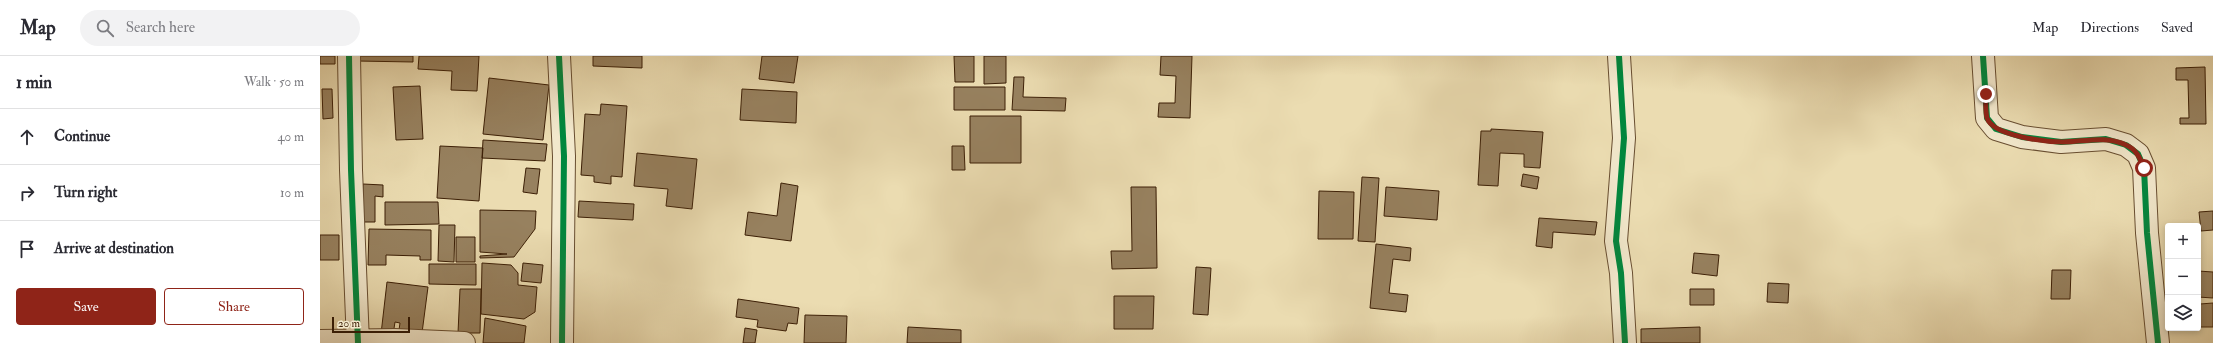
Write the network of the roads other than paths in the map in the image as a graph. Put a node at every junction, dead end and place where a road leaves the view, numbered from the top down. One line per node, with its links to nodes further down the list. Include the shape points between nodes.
1 (349, 56): 6 (street)
2 (559, 56): 8 (street, via 564,156)
3 (1619, 56): 9 (street, via 1624,138 1616,241 1621,273)
4 (1983, 56): 10 (street, via 1987,118 1996,129 2022,137 2061,142 2106,139 2126,145 2138,154 2144,168 2147,233)
5 (320, 341): 6 (street)
6 (358, 342): 7 (street)
7 (464, 342)
8 (562, 343)
9 (1625, 343)
10 (2158, 343)

